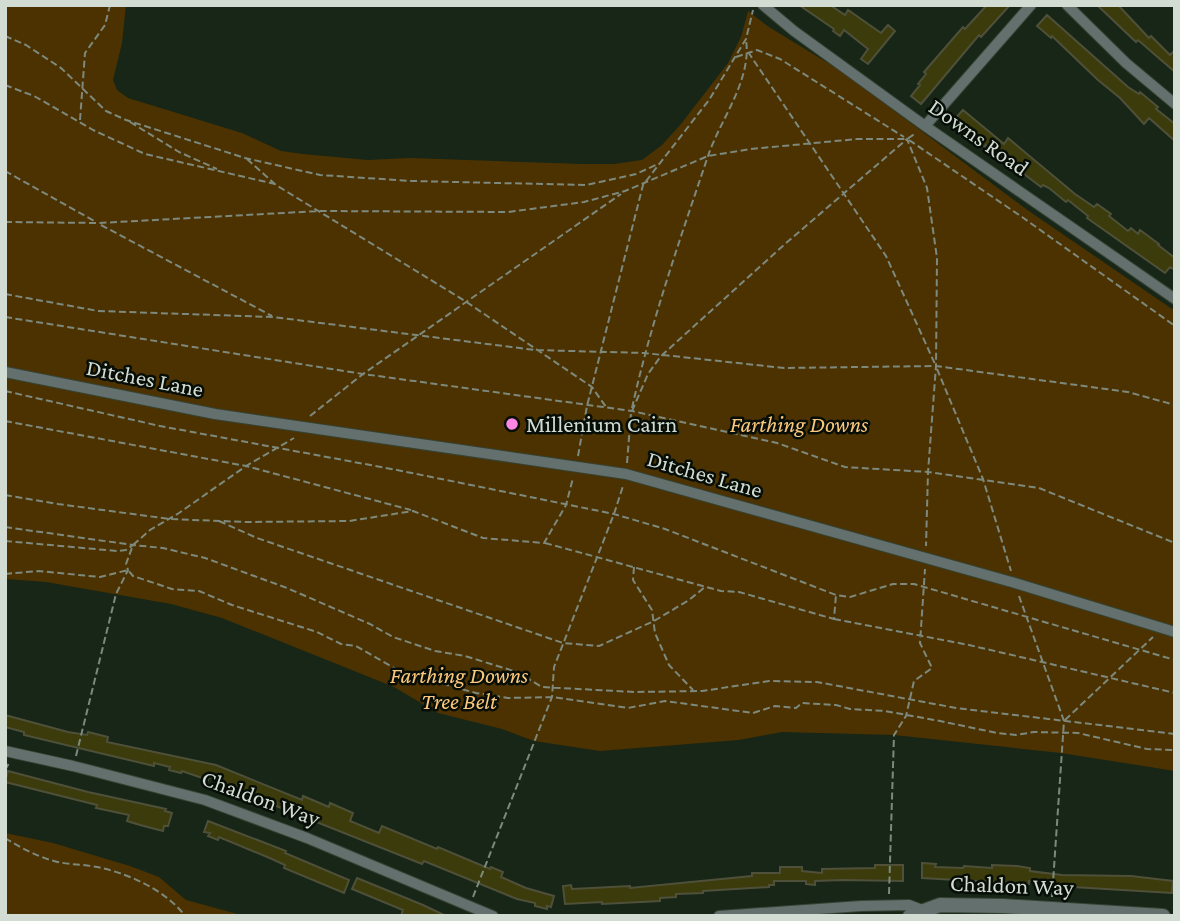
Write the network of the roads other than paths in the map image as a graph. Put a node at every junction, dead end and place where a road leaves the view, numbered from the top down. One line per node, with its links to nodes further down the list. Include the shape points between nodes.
1 (763, 5): 5 (street, Downs Road)
2 (1031, 5): 5 (street)
3 (1067, 5): 4 (street)
4 (1175, 104)
5 (925, 126): 6 (street, Downs Road)
6 (1175, 299)
7 (5, 372): 8 (street, Ditches Lane, via 215,414 626,474)
8 (1175, 632)
9 (5, 751): 12 (street, Chaldon Way, via 205,800)
10 (865, 911): 11 (street, Chaldon Way, via 909,905); 13 (street, Chaldon Way)
11 (916, 913): 14 (street, Chaldon Way, via 940,905)
12 (493, 916)
13 (719, 916)
14 (1163, 916)

